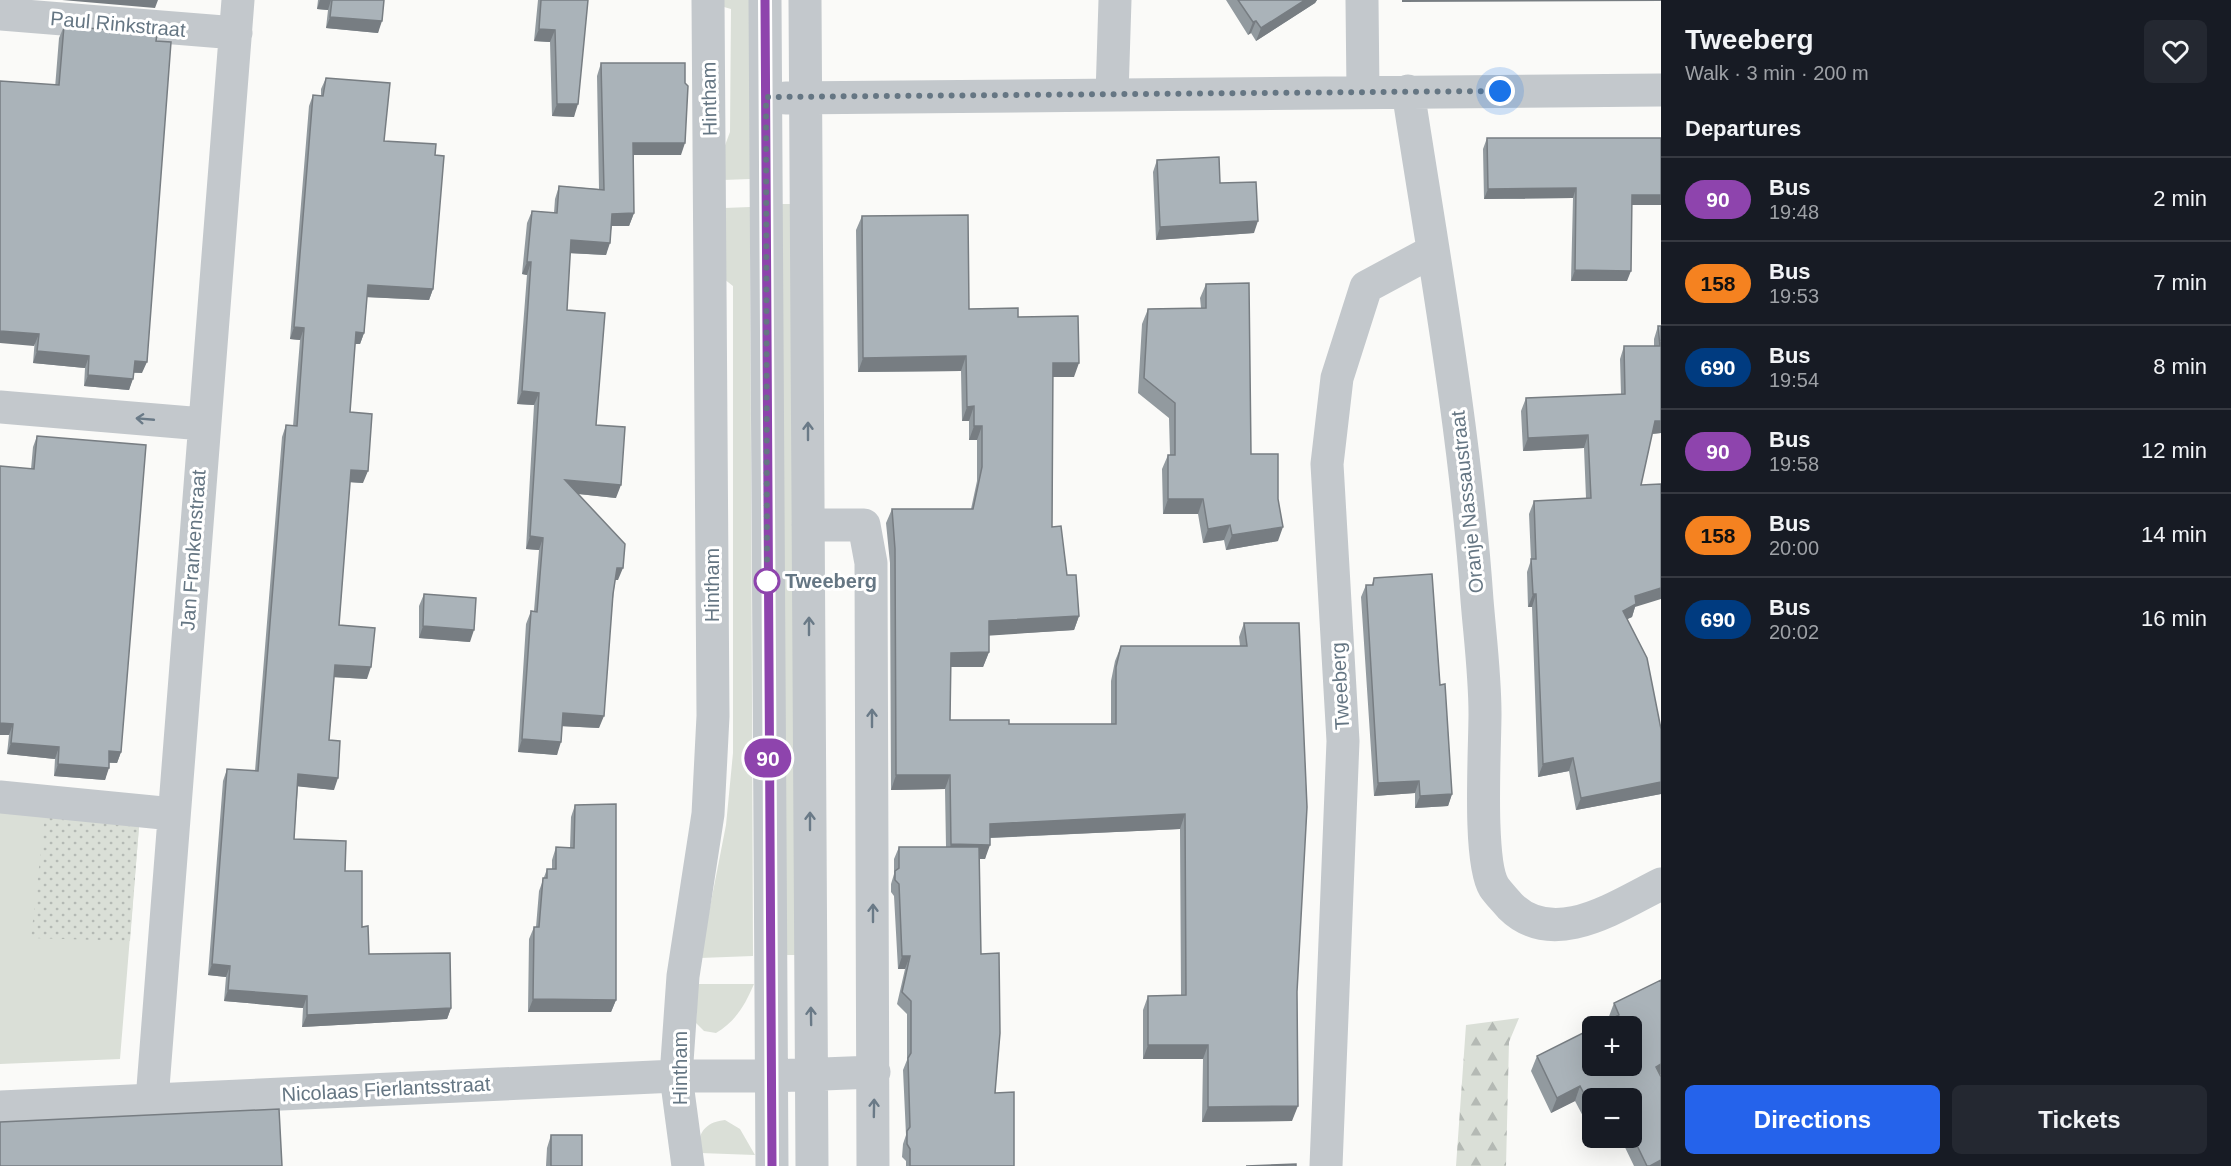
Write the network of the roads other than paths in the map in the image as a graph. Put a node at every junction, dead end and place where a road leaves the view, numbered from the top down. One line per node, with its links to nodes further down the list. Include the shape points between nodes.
1 (238, 0): 8 (street, Jan Frankenstraat)
2 (708, 0): 24 (street, Hintham, via 713,716 708,814 683,976)
3 (765, 0): 13 (street)
4 (805, 0): 14 (street)
5 (1115, 0): 12 (street)
6 (1362, 0): 11 (street)
7 (0, 14): 8 (street, Paul Rinkstraat)
8 (236, 33): 17 (street, Jan Frankenstraat)
9 (1661, 90): 10 (street)
10 (1408, 91): 11 (street); 15 (street, Oranje Nassaustraat)
11 (1364, 92): 12 (street)
12 (1112, 95): 14 (street)
13 (766, 97): 14 (street); 25 (street)
14 (808, 98): 18 (street, one-way to 14)
15 (1433, 251): 21 (street, Oranje Nassaustraat, via 1453,369 1474,555 1485,708 1485,854 1493,886 1512,908 1534,920 1558,925 1585,921); 32 (street, Tweeberg, via 1366,287 1337,378 1326,464 1343,741)
16 (0, 407): 17 (street, one-way to 16)
17 (203, 424): 20 (street, Jan Frankenstraat)
18 (808, 525): 22 (street, one-way to 18, via 871,563 864,525); 23 (street, one-way to 18)
19 (0, 797): 20 (street)
20 (173, 814): 26 (street, Jan Frankenstraat)
21 (1661, 884)
22 (874, 1072): 23 (street); 31 (street, one-way to 22)
23 (812, 1075): 25 (street); 30 (street)
24 (676, 1076): 25 (street, Nicolaas Fierlantsstraat); 26 (street, Nicolaas Fierlantsstraat); 28 (street, Hintham)
25 (772, 1076): 29 (street)
26 (152, 1100): 27 (street, Nicolaas Fierlantsstraat)
27 (0, 1107)
28 (688, 1166)
29 (772, 1166)
30 (812, 1166)
31 (873, 1166)
32 (1326, 1166)

